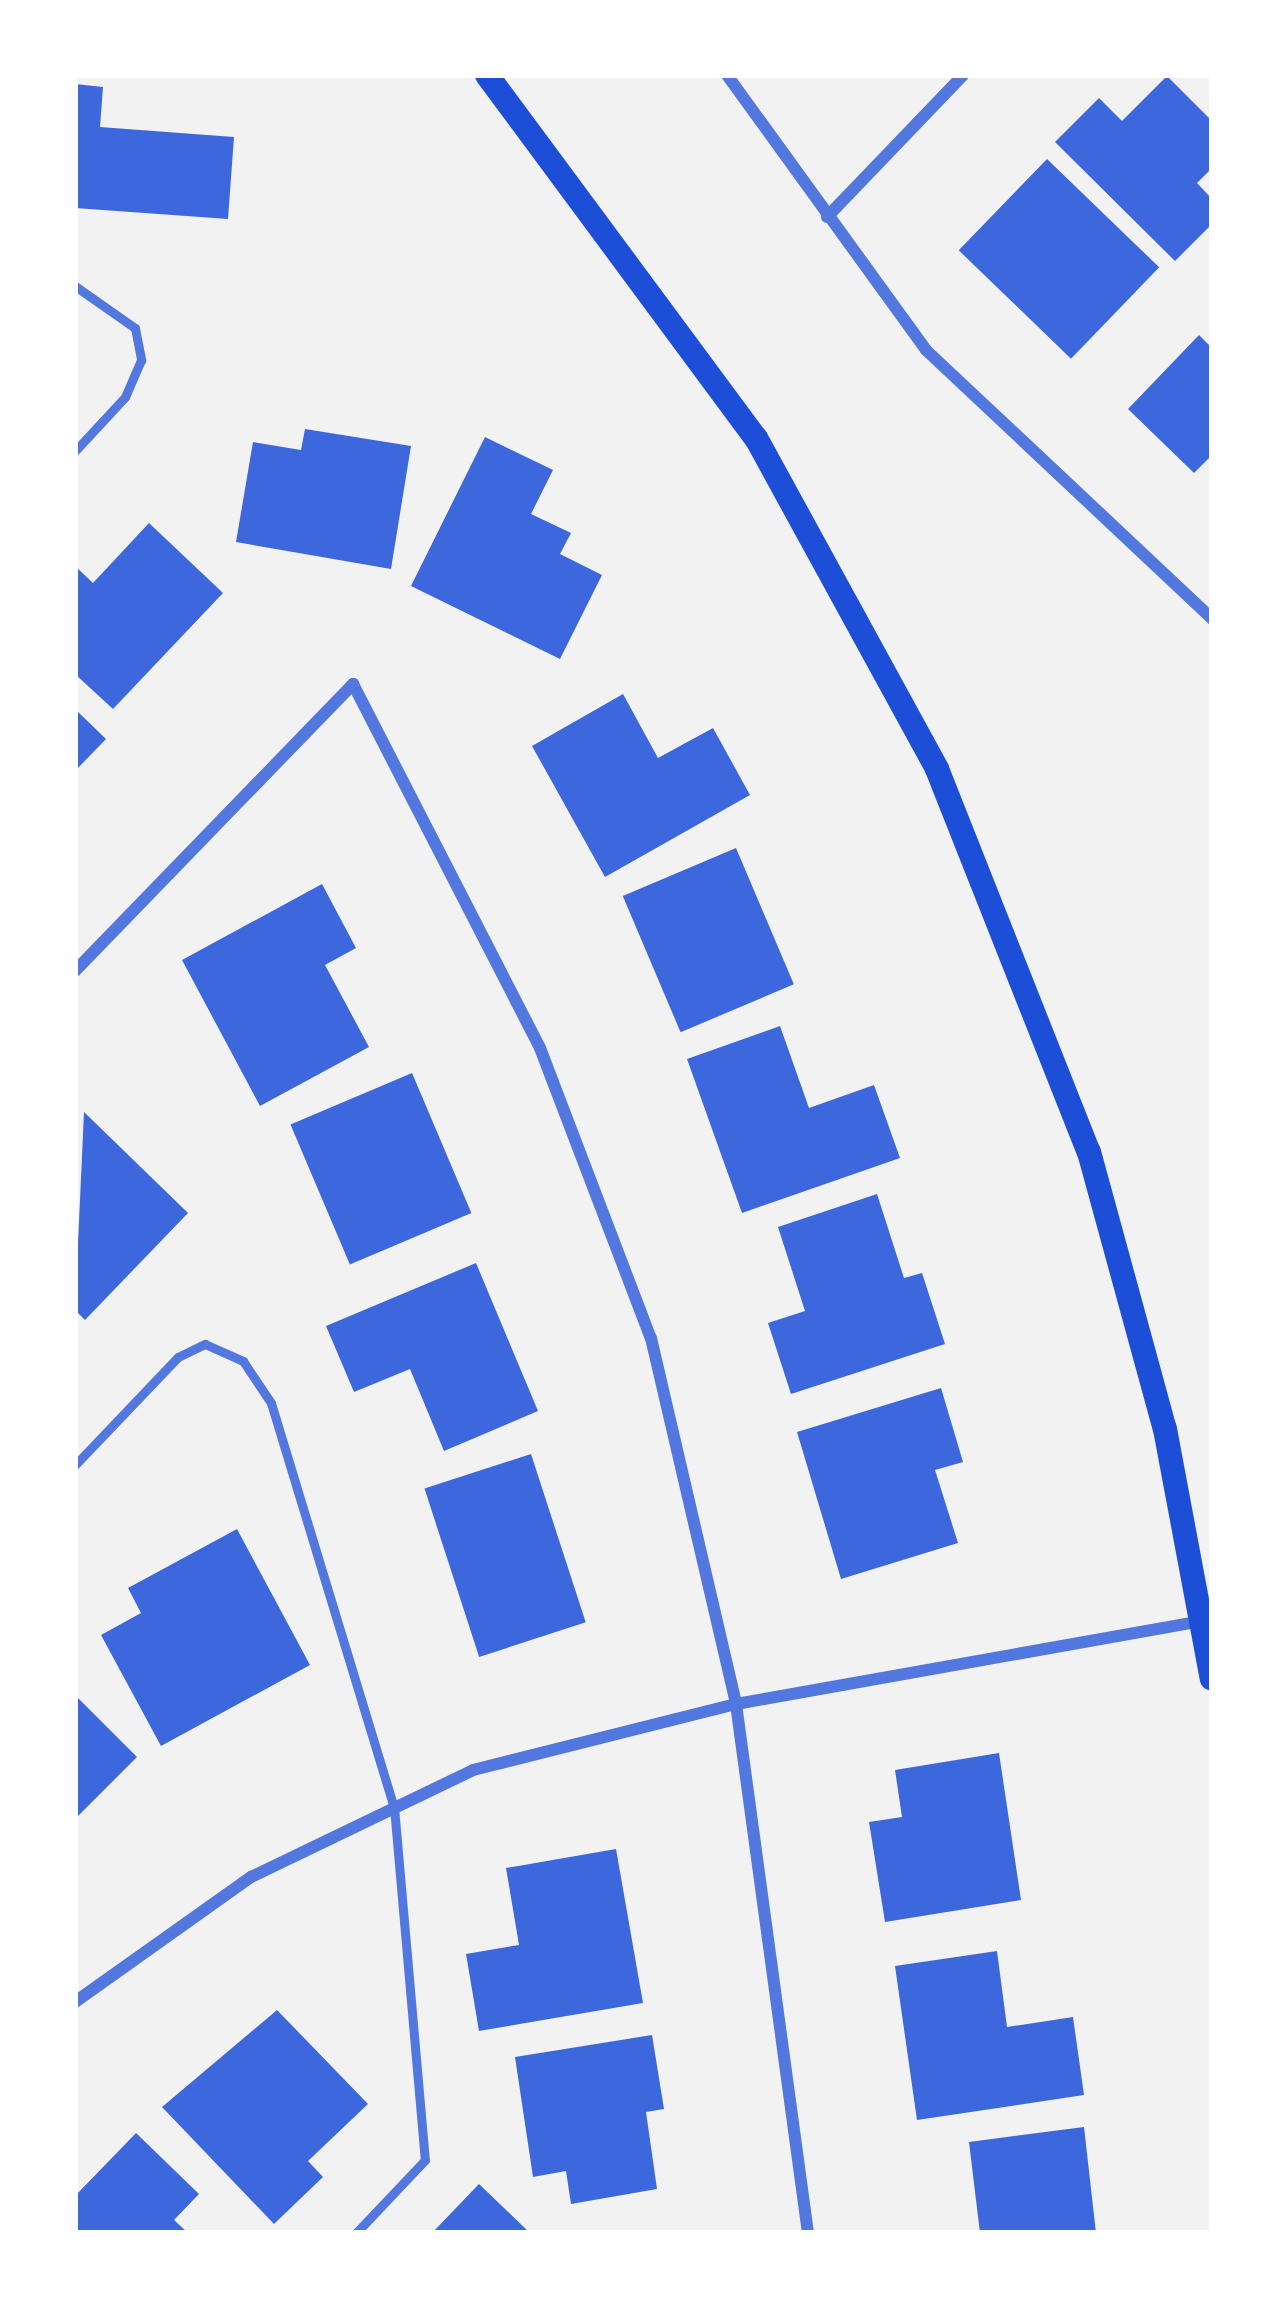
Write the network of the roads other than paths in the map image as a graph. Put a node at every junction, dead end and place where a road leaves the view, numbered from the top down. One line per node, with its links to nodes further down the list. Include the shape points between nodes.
1 (488, 75): 10 (main road, via 731,399 937,769 1089,1152)
2 (728, 75): 4 (street)
3 (963, 75): 4 (street)
4 (826, 217): 7 (street, via 926,350)
5 (75, 286): 6 (lane, via 135,328 141,360 125,397)
6 (75, 451)
7 (1212, 619)
8 (75, 971): 12 (street, via 353,684 540,1048 651,1338)
9 (75, 1465): 13 (lane, via 178,1357 205,1344 243,1360 271,1402)
10 (1204, 1621): 11 (main road); 12 (street)
11 (1212, 1679)
12 (736, 1704): 13 (street, via 472,1770); 16 (street)
13 (394, 1807): 14 (street, via 251,1877); 15 (lane, via 425,2160)
14 (75, 2002)
15 (356, 2233)
16 (808, 2233)

